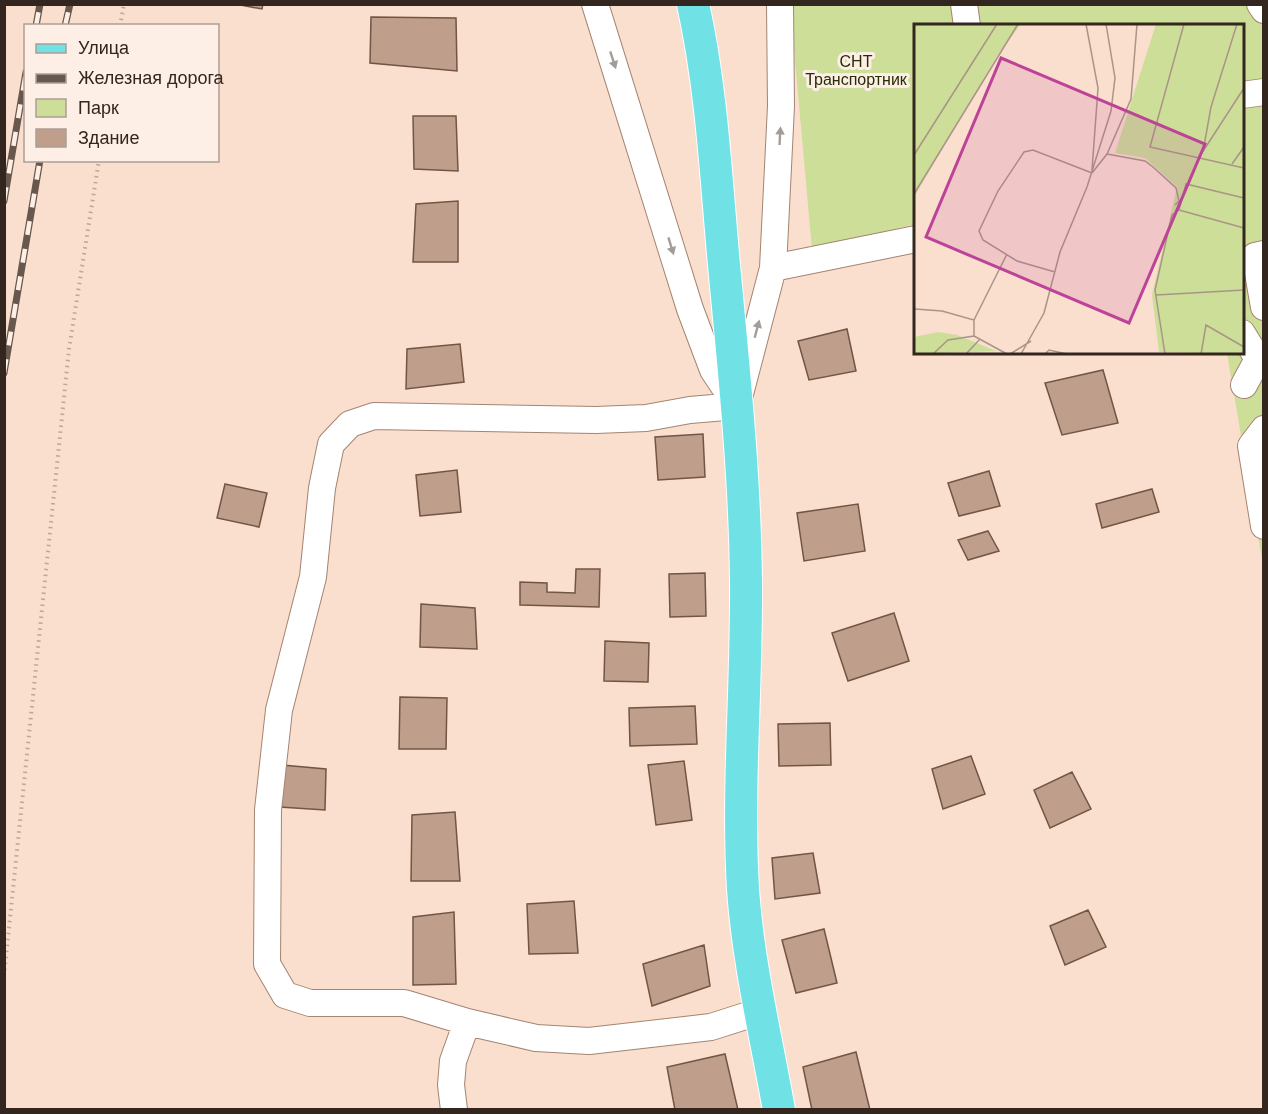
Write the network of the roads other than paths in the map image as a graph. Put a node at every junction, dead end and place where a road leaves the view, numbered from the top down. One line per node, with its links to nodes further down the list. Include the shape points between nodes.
1 (595, 4): 16 (street, one-way to 16, via 690,309 713,370)
2 (693, 4): 16 (main road, via 714,149)
3 (780, 4): 12 (street, one-way to 3, via 781,106)
4 (964, 4): 7 (street)
5 (1260, 4): 6 (street)
6 (1263, 10)
7 (967, 24)
8 (1263, 92): 9 (street)
9 (1244, 95)
10 (914, 239): 12 (street)
11 (1263, 254): 13 (street, via 1255,256)
12 (773, 268): 16 (street, one-way to 12)
13 (1263, 307)
14 (1244, 336): 15 (street, via 1258,359)
15 (1244, 385)
16 (737, 406): 19 (main road, via 746,583 743,891); 20 (street, via 596,420 374,416 350,424 332,444 322,488 313,577 279,710 268,810 267,964 285,995 310,1003 404,1003)
17 (1263, 429): 18 (street, via 1251,446)
18 (1263, 526)
19 (761, 1011): 20 (street, via 711,1027 590,1041 536,1038); 22 (main road)
20 (467, 1022): 21 (street, via 453,1061)
21 (454, 1110)
22 (779, 1110)

